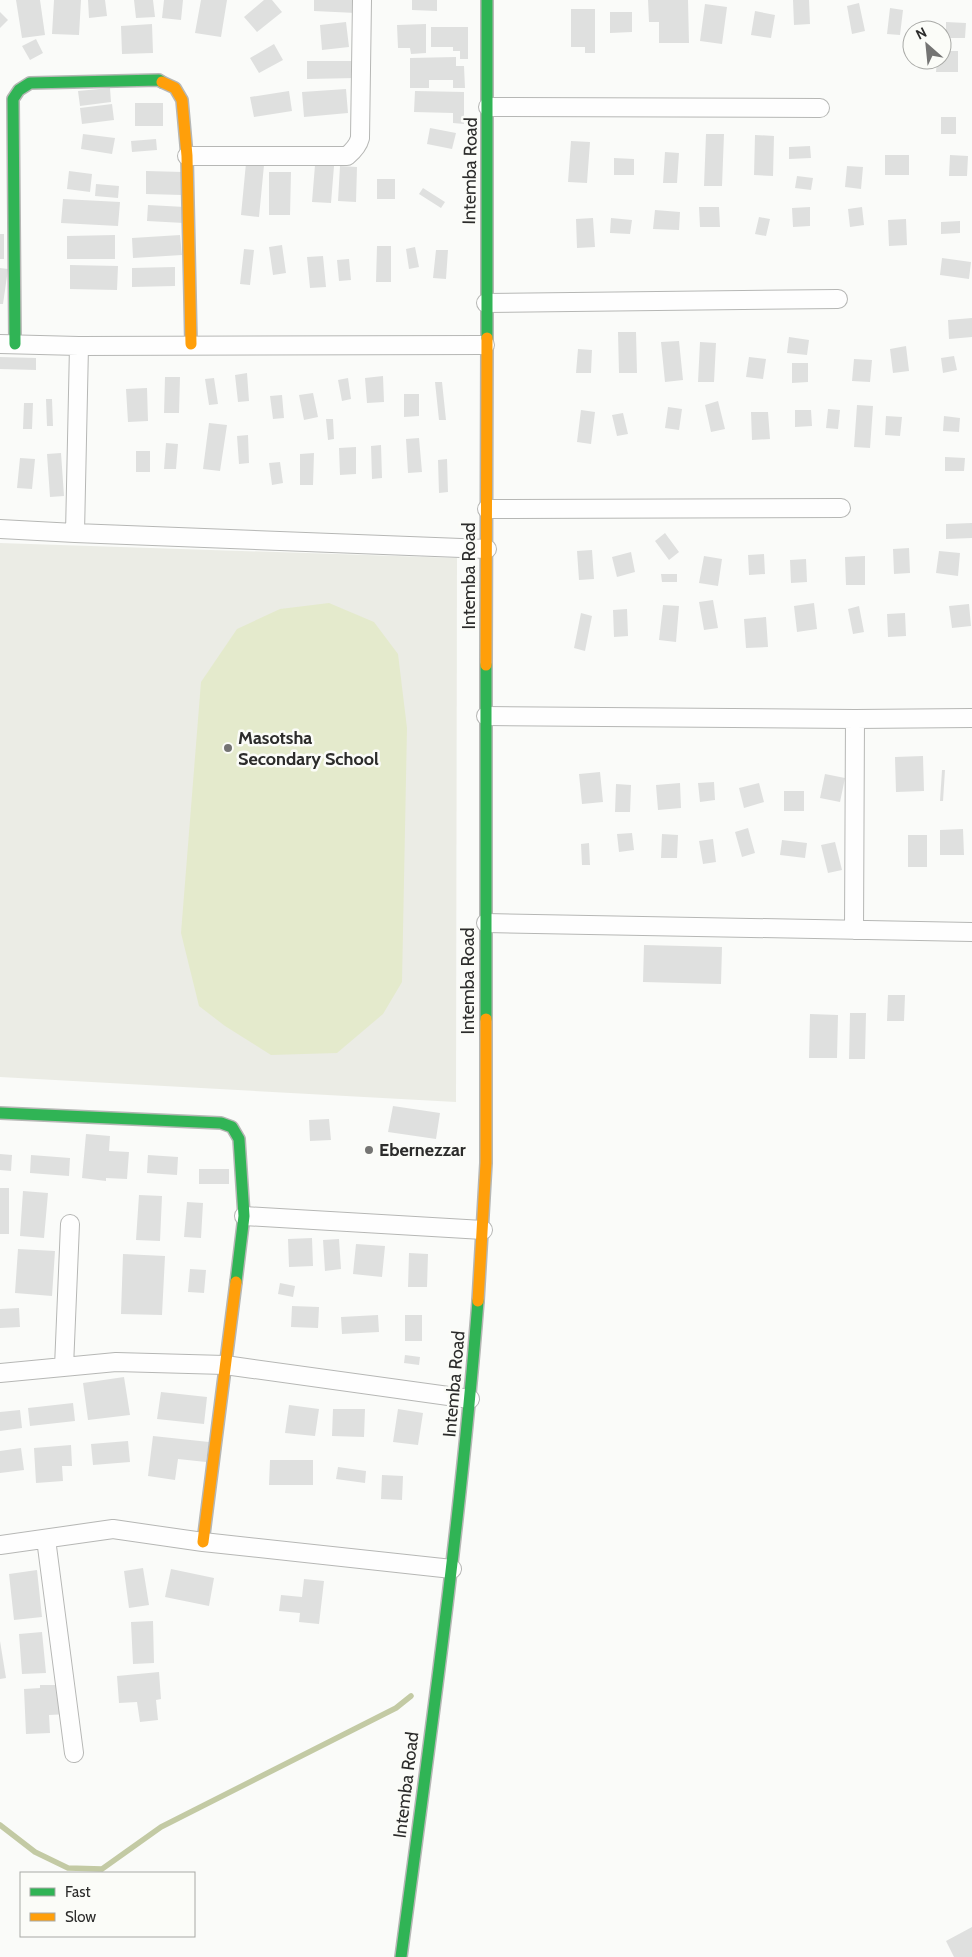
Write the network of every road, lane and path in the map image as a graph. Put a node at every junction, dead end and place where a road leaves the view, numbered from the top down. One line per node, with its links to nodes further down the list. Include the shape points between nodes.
1 (362, 0): 5 (street, via 360,138 353,151 347,156)
2 (487, 0): 3 (street, Intemba Road)
3 (488, 107): 4 (street); 7 (street, Intemba Road)
4 (820, 108)
5 (187, 156): 8 (street, via 182,100 176,88 168,83 159,80 30,83 19,90 13,99); 9 (street)
6 (838, 299): 7 (street)
7 (486, 303): 10 (street, Intemba Road)
8 (8, 344): 11 (street)
9 (192, 344): 10 (street); 11 (street)
10 (485, 345): 13 (street, Intemba Road)
11 (79, 346): 15 (street)
12 (841, 508): 13 (street)
13 (486, 509): 16 (street, Intemba Road)
14 (0, 529): 15 (street)
15 (75, 533): 16 (street)
16 (487, 549): 17 (street, Intemba Road)
17 (486, 716): 19 (street); 20 (street, Intemba Road)
18 (972, 718): 19 (street)
19 (855, 719): 21 (street)
20 (486, 923): 21 (street); 26 (street, Intemba Road)
21 (854, 930): 22 (street)
22 (972, 932)
23 (0, 1113): 24 (street, via 221,1123 232,1127 239,1139)
24 (244, 1216): 26 (street); 27 (street)
25 (70, 1224): 28 (street)
26 (483, 1230): 30 (street, Intemba Road)
27 (226, 1365): 28 (street, via 116,1362); 30 (street); 32 (street)
28 (64, 1367): 29 (street)
29 (0, 1373)
30 (470, 1398): 34 (street, Intemba Road)
31 (46, 1539): 32 (street, via 114,1529); 33 (street); 35 (street)
32 (203, 1542): 34 (street)
33 (0, 1545)
34 (452, 1569): 36 (street, Intemba Road)
35 (74, 1753)
36 (401, 1957)

